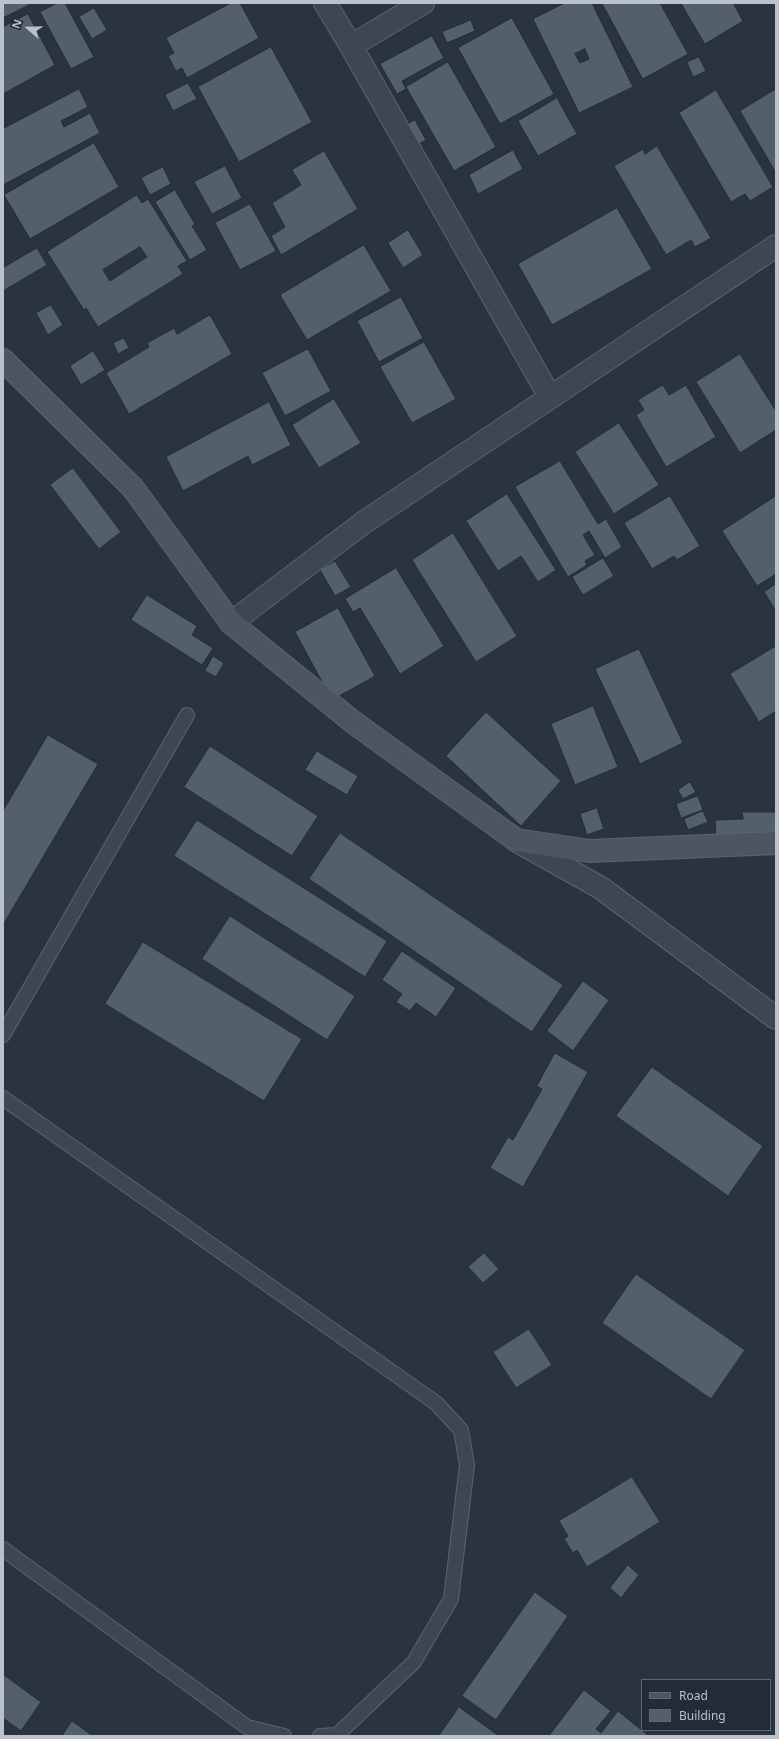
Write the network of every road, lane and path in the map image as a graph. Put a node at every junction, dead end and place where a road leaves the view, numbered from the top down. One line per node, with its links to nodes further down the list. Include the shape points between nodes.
1 (325, 3): 3 (street)
2 (423, 3): 3 (street)
3 (351, 46): 6 (street)
4 (775, 249): 6 (street)
5 (3, 360): 7 (street, via 133,488)
6 (550, 397): 7 (street, via 363,522)
7 (231, 623): 9 (street, via 353,722)
8 (187, 715): 12 (lane)
9 (516, 840): 10 (street, via 590,851); 11 (street, via 601,888)
10 (776, 843)
11 (776, 1018)
12 (3, 1035)
13 (3, 1098): 16 (lane, via 436,1403 461,1430 467,1465 451,1599 414,1662 337,1735)
14 (3, 1549): 15 (lane, via 247,1727)
15 (284, 1736)
16 (320, 1736)

